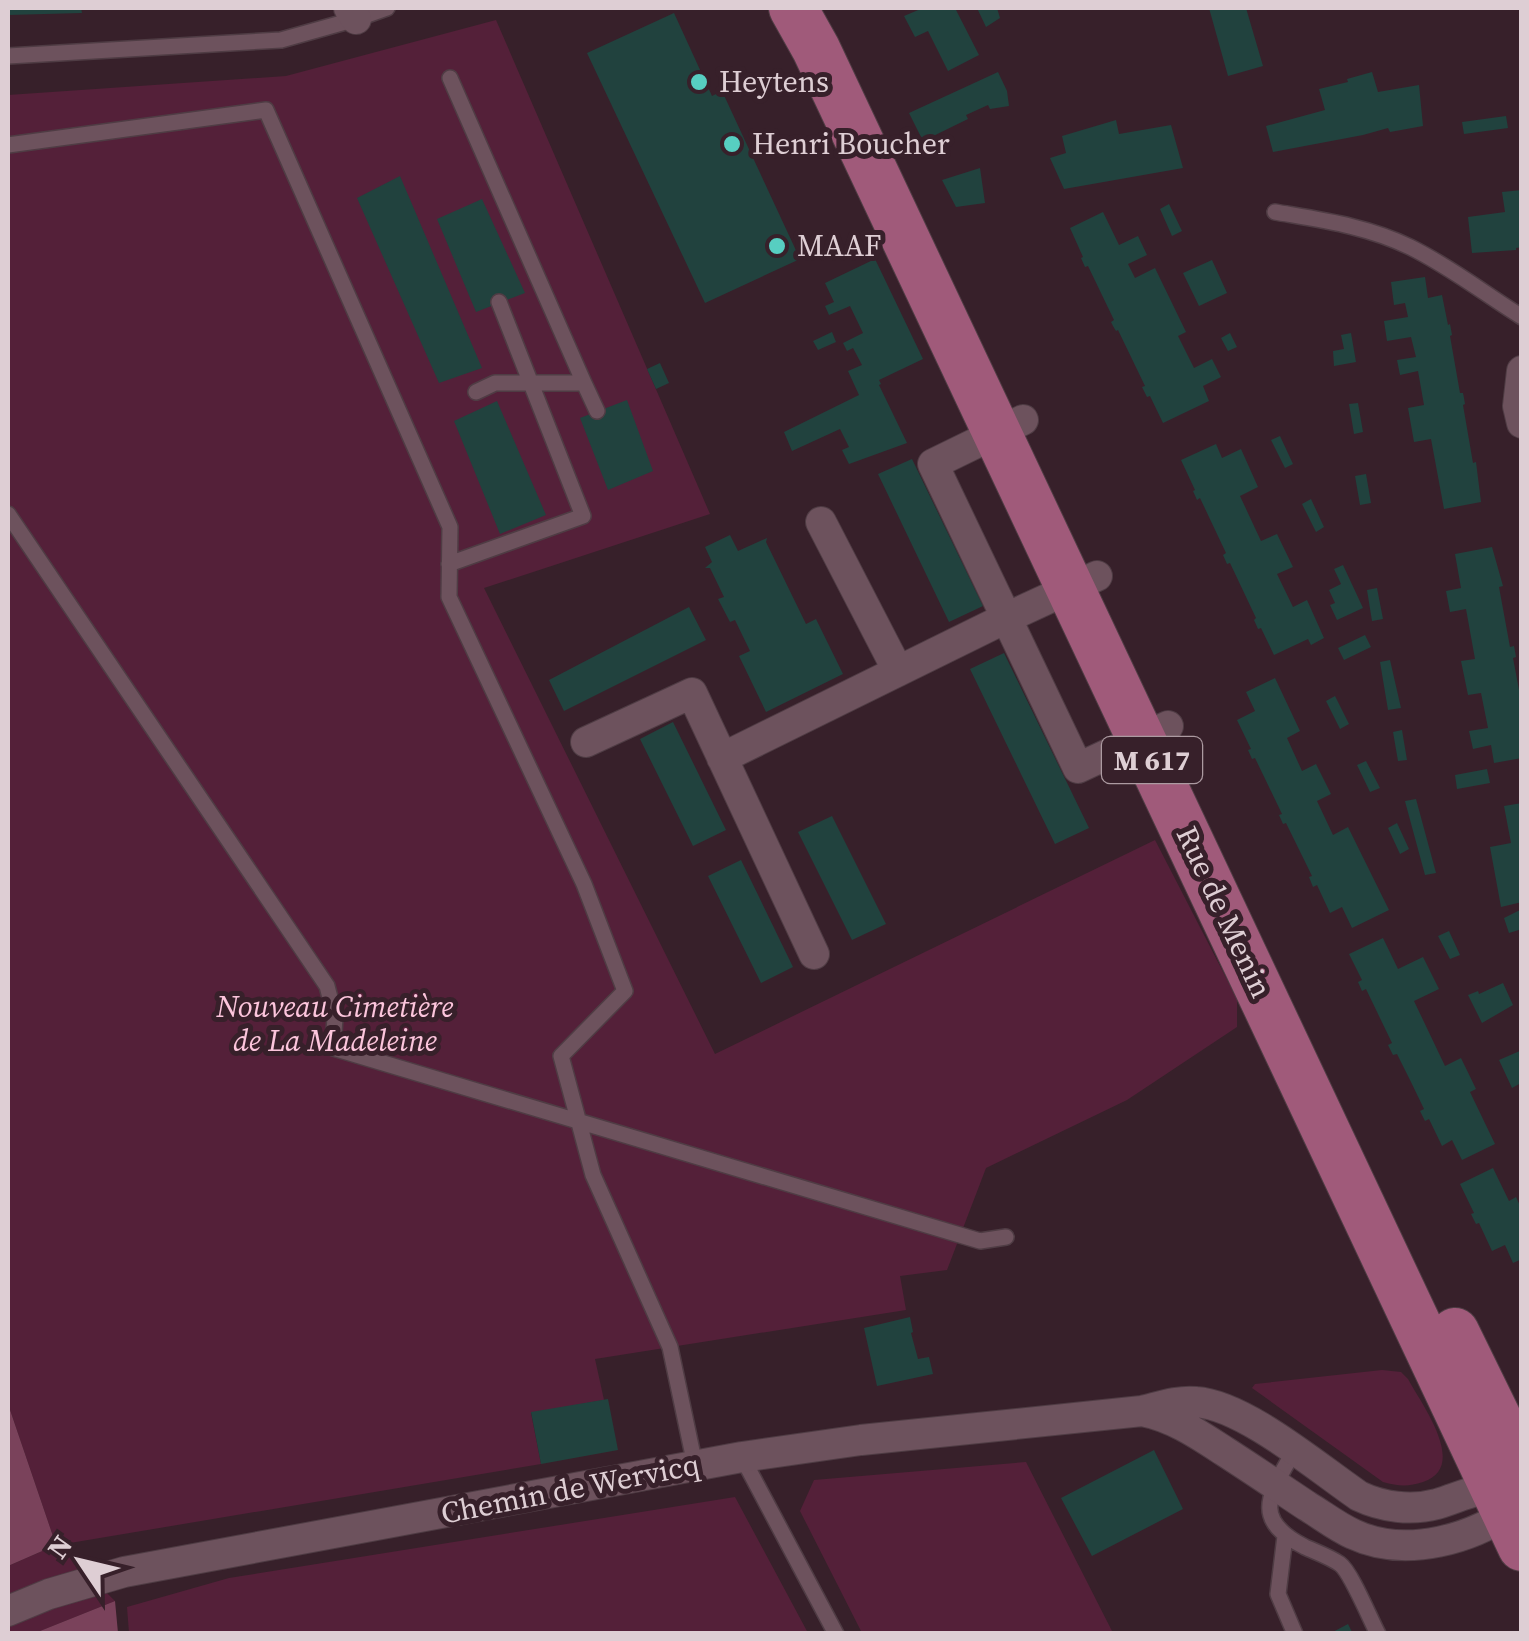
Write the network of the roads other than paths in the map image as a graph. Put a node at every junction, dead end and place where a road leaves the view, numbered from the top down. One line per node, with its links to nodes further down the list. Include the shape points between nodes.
1 (388, 8): 4 (lane)
2 (793, 8): 17 (main road, Rue de Menin / M 617)
3 (821, 8): 17 (main road, Rue de Menin / M 617, via 876,110)
4 (352, 13): 5 (lane, via 307,34 269,41)
5 (8, 56)
6 (450, 78): 13 (lane)
7 (8, 145): 20 (lane, via 266,110 450,526)
8 (1275, 212): 10 (lane, via 1343,224 1409,246)
9 (499, 302): 12 (lane)
10 (1522, 317)
11 (1522, 371): 15 (street)
12 (531, 383): 13 (lane); 14 (lane, via 495,383); 20 (lane, via 584,516)
13 (584, 383): 16 (lane)
14 (476, 392)
15 (1520, 411)
16 (597, 412)
17 (1010, 426): 21 (main road, Rue de Menin / M 617); 22 (street, via 933,464)
18 (8, 514): 28 (lane, via 327,986 335,1017 332,1048)
19 (822, 522): 23 (street)
20 (449, 564): 28 (lane, via 448,597 584,884 625,991 562,1056)
21 (1083, 582): 22 (street); 24 (main road, Rue de Menin / M 617)
22 (1006, 618): 23 (street); 24 (street, via 1078,768)
23 (898, 671): 26 (street)
24 (1155, 732): 35 (main road, Rue de Menin / M 617)
25 (586, 742): 26 (street, via 692,693)
26 (722, 758): 27 (street)
27 (814, 954)
28 (578, 1121): 29 (lane, via 980,1241); 33 (lane, via 594,1175 670,1347)
29 (1006, 1237)
30 (1142, 1412): 31 (street, Chemin de Wervicq, via 1179,1402 1210,1404 1240,1415); 32 (street, Chemin de Wervicq); 34 (street, Chemin de Wervicq, via 1190,1429)
31 (1294, 1451): 34 (lane); 35 (street, Chemin de Wervicq, via 1358,1496 1384,1505 1424,1507 1470,1491)
32 (742, 1457): 33 (street, Chemin de Wervicq); 38 (lane)
33 (695, 1465): 37 (street, Chemin de Wervicq, via 124,1572)
34 (1275, 1485): 35 (street, Chemin de Wervicq, via 1353,1534 1382,1542 1440,1541 1477,1530); 36 (lane, via 1270,1516)
35 (1515, 1503)
36 (1284, 1536): 39 (lane, via 1278,1594); 40 (lane, via 1344,1566)
37 (8, 1612)
38 (836, 1634)
39 (1295, 1634)
40 (1378, 1634)

